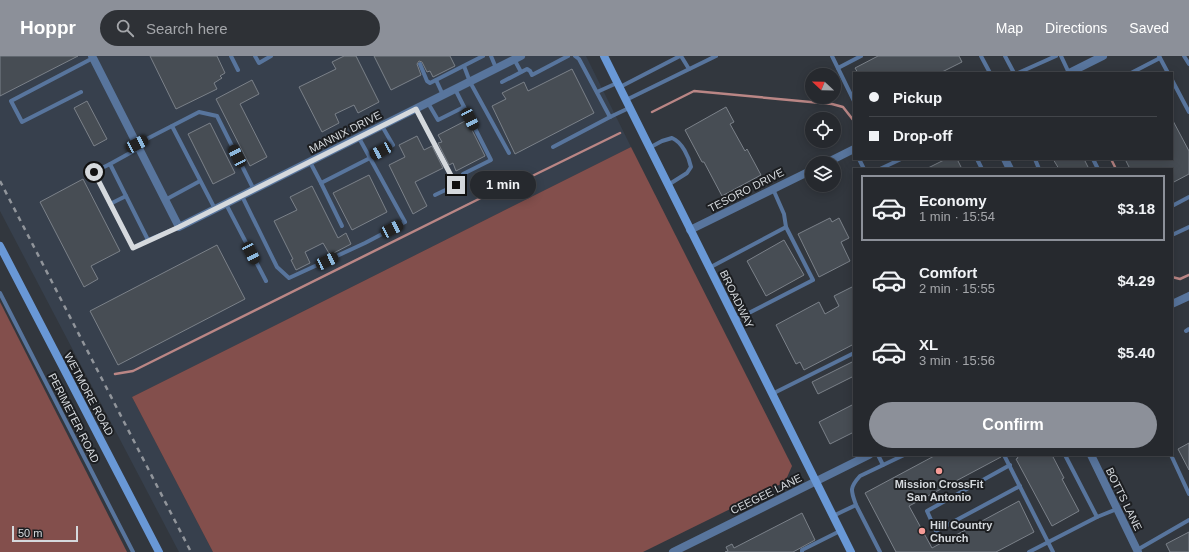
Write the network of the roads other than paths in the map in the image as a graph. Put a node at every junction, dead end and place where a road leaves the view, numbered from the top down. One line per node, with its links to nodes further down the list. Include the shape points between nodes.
1 (231, 56): 30 (lane)
2 (255, 56): 3 (lane, via 258,63)
3 (271, 56)
4 (483, 56): 26 (lane)
5 (491, 56): 28 (lane)
6 (568, 56): 20 (lane)
7 (585, 56): 21 (lane)
8 (604, 56): 44 (main road, BROADWAY)
9 (681, 56): 29 (lane); 44 (lane)
10 (716, 56): 29 (lane)
11 (832, 56): 27 (lane)
12 (860, 56): 27 (lane)
13 (981, 56): 32 (lane)
14 (1005, 56): 33 (lane)
15 (1056, 56): 34 (lane)
16 (1061, 56): 35 (lane)
17 (1103, 56): 36 (street)
18 (1184, 56): 25 (lane)
19 (93, 57): 46 (lane, via 11,101 22,122); 59 (street)
20 (562, 57): 31 (lane, via 532,75 527,70)
21 (577, 57): 47 (lane)
22 (1160, 57): 37 (lane); 38 (lane)
23 (518, 58): 28 (street, MANNIX DRIVE); 31 (lane)
24 (420, 64): 40 (lane, via 427,81 430,83)
25 (1189, 64)
26 (464, 66): 40 (lane); 41 (lane)
27 (838, 68)
28 (496, 69): 41 (street, MANNIX DRIVE)
29 (690, 69): 51 (lane)
30 (238, 70)
31 (521, 72): 42 (lane)
32 (989, 72)
33 (1013, 72)
34 (1020, 72)
35 (1069, 72)
36 (1071, 72)
37 (1133, 72)
38 (1168, 72)
39 (841, 74): 49 (lane)
40 (436, 80): 48 (lane)
41 (470, 82): 45 (street, MANNIX DRIVE); 63 (lane)
42 (502, 82)
43 (1173, 84): 54 (lane)
44 (618, 85): 47 (lane); 51 (main road, BROADWAY)
45 (455, 89): 48 (street, MANNIX DRIVE); 52 (lane)
46 (81, 92)
47 (598, 92): 55 (lane)
48 (443, 95): 50 (street, MANNIX DRIVE)
49 (853, 99)
50 (428, 102): 52 (lane, via 438,120); 53 (street, MANNIX DRIVE)
51 (628, 104): 55 (lane); 61 (main road, BROADWAY)
52 (464, 107): 71 (lane, via 491,160)
53 (416, 109): 57 (street, MANNIX DRIVE); 77 (lane, via 456,185)
54 (1189, 112)
55 (610, 117): 60 (lane)
56 (172, 126): 59 (lane); 72 (lane); 76 (lane, via 199,112 217,116)
57 (382, 126): 58 (street, MANNIX DRIVE); 65 (lane, via 392,145)
58 (359, 138): 65 (lane); 67 (street, MANNIX DRIVE)
59 (138, 146): 68 (lane); 81 (street)
60 (553, 146)
61 (650, 148): 74 (main road, BROADWAY); 74 (lane, via 672,138 677,140 689,159 691,167 687,173)
62 (853, 150): 64 (street)
63 (509, 153)
64 (840, 156)
65 (370, 158): 73 (lane); 79 (lane, via 405,222 289,278 277,267)
66 (899, 160): 69 (lane)
67 (310, 162): 73 (lane); 76 (street, MANNIX DRIVE)
68 (110, 164): 78 (lane); 82 (lane, via 94,172)
69 (882, 168)
70 (805, 173): 75 (street, TESORO DRIVE)
71 (463, 174)
72 (200, 181): 81 (lane); 85 (lane)
73 (321, 183): 86 (lane)
74 (668, 185): 90 (main road, BROADWAY)
75 (773, 189): 88 (lane, via 784,214); 90 (street, TESORO DRIVE)
76 (254, 190): 79 (street, MANNIX DRIVE)
77 (435, 195)
78 (126, 196): 82 (lane); 92 (lane)
79 (242, 196): 83 (street, MANNIX DRIVE)
80 (1189, 197): 84 (lane)
81 (165, 200): 87 (street)
82 (110, 204): 92 (lane, via 133,248)
83 (226, 204): 85 (street, MANNIX DRIVE); 95 (lane)
84 (1173, 205)
85 (215, 210): 87 (street, MANNIX DRIVE)
86 (342, 226)
87 (179, 227): 92 (lane)
88 (786, 227): 94 (lane); 99 (lane, via 813,280)
89 (1189, 227): 91 (lane)
90 (690, 230): 94 (main road, BROADWAY)
91 (1173, 235)
92 (148, 240)
93 (0, 246): 123 (main road, WETMORE ROAD)
94 (709, 268): 99 (main road, BROADWAY)
95 (266, 281)
96 (0, 293): 122 (lane, PERIMETER ROAD)
97 (1189, 296): 98 (street)
98 (1173, 304)
99 (735, 320): 101 (main road, BROADWAY)
100 (853, 353): 101 (lane)
101 (772, 394): 111 (main road, BROADWAY)
102 (867, 456): 111 (street, CEEGEE LANE)
103 (878, 456): 109 (lane)
104 (902, 456): 109 (lane)
105 (1005, 456): 110 (lane)
106 (1066, 456): 117 (lane)
107 (1091, 456): 115 (street, BOTTS LANE)
108 (1171, 456): 113 (lane)
109 (883, 465): 114 (lane, via 855,481 851,491)
110 (1010, 466): 112 (lane); 112 (lane, via 927,510 936,531)
111 (816, 482): 116 (main road, BROADWAY); 124 (street, CEEGEE LANE)
112 (1020, 486): 120 (lane)
113 (1189, 494)
114 (856, 505): 116 (lane); 127 (lane)
115 (1117, 509): 117 (lane); 121 (street, BOTTS LANE)
116 (833, 516): 119 (main road, BROADWAY)
117 (1097, 517): 120 (lane)
118 (1189, 520): 121 (lane)
119 (840, 531): 125 (lane); 126 (main road, BROADWAY)
120 (1048, 542): 128 (lane); 129 (lane)
121 (1137, 551)
122 (133, 552)
123 (159, 552)
124 (673, 552)
125 (802, 552)
126 (851, 552)
127 (880, 552)
128 (1029, 552)
129 (1053, 552)

